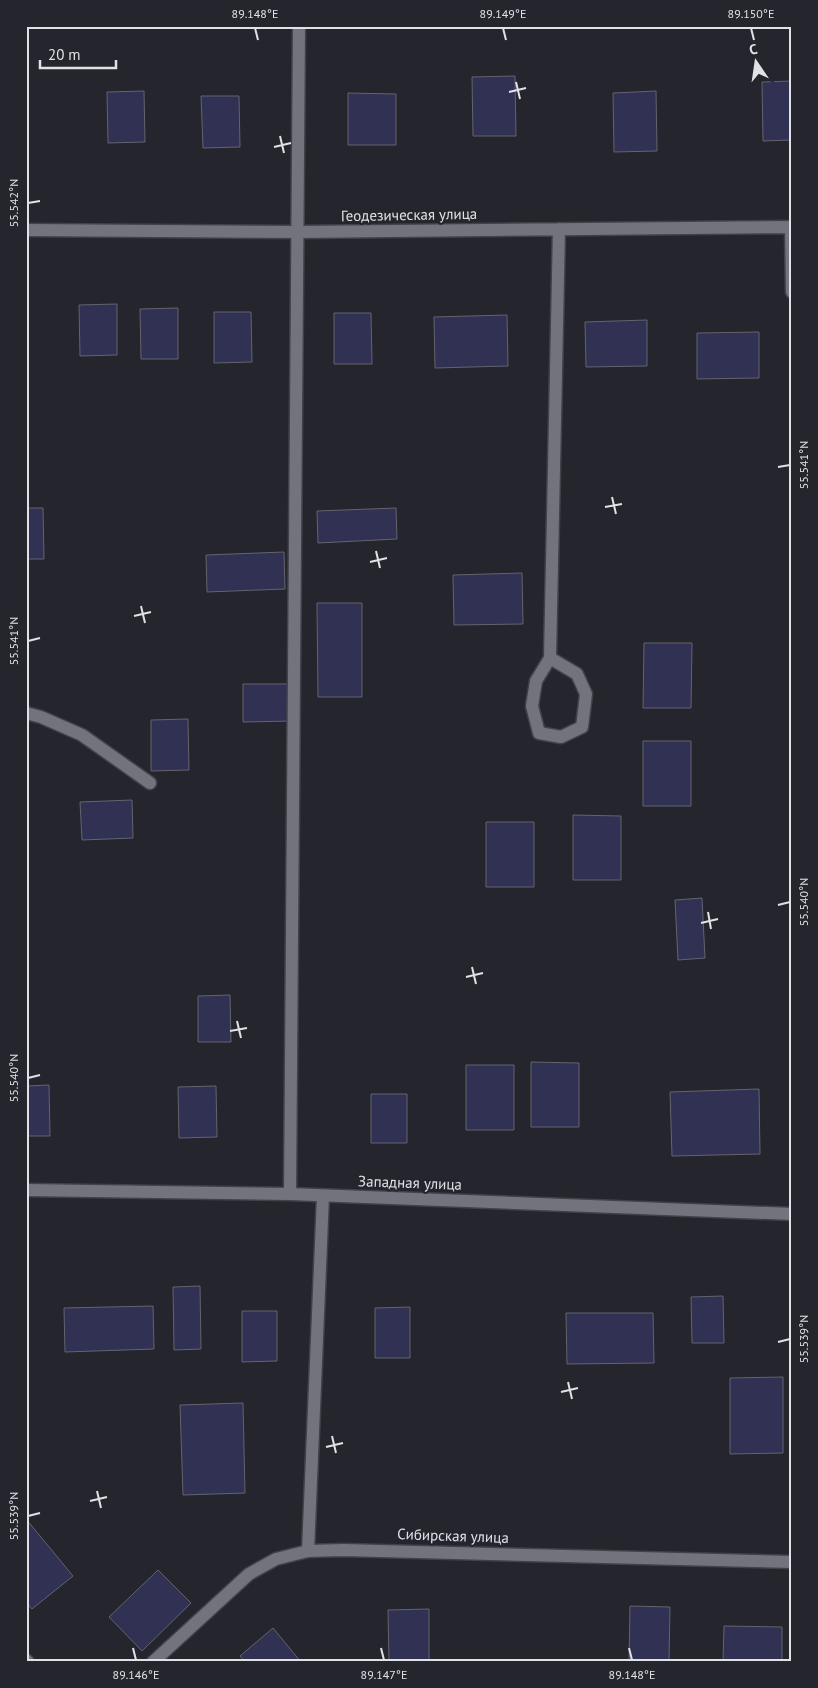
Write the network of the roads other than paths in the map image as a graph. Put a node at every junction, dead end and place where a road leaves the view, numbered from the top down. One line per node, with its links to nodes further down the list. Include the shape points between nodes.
1 (299, 26): 5 (street)
2 (791, 228): 3 (street, Геодезическая улица); 6 (street)
3 (559, 229): 5 (street, Геодезическая улица); 7 (street)
4 (26, 230): 5 (street, Геодезическая улица)
5 (298, 232): 11 (street)
6 (792, 292)
7 (550, 658): 7 (street, via 577,674 586,694 582,727 561,737 539,733 532,706 536,681)
8 (26, 713): 9 (street, via 82,735)
9 (150, 783)
10 (26, 1190): 11 (street, Западная улица)
11 (290, 1194): 12 (street, Западная улица)
12 (323, 1196): 13 (street, Западная улица); 14 (street)
13 (792, 1214)
14 (308, 1551): 15 (street, Сибирская улица); 16 (street, Сибирская улица, via 276,1559 250,1574)
15 (792, 1562)
16 (153, 1662)

